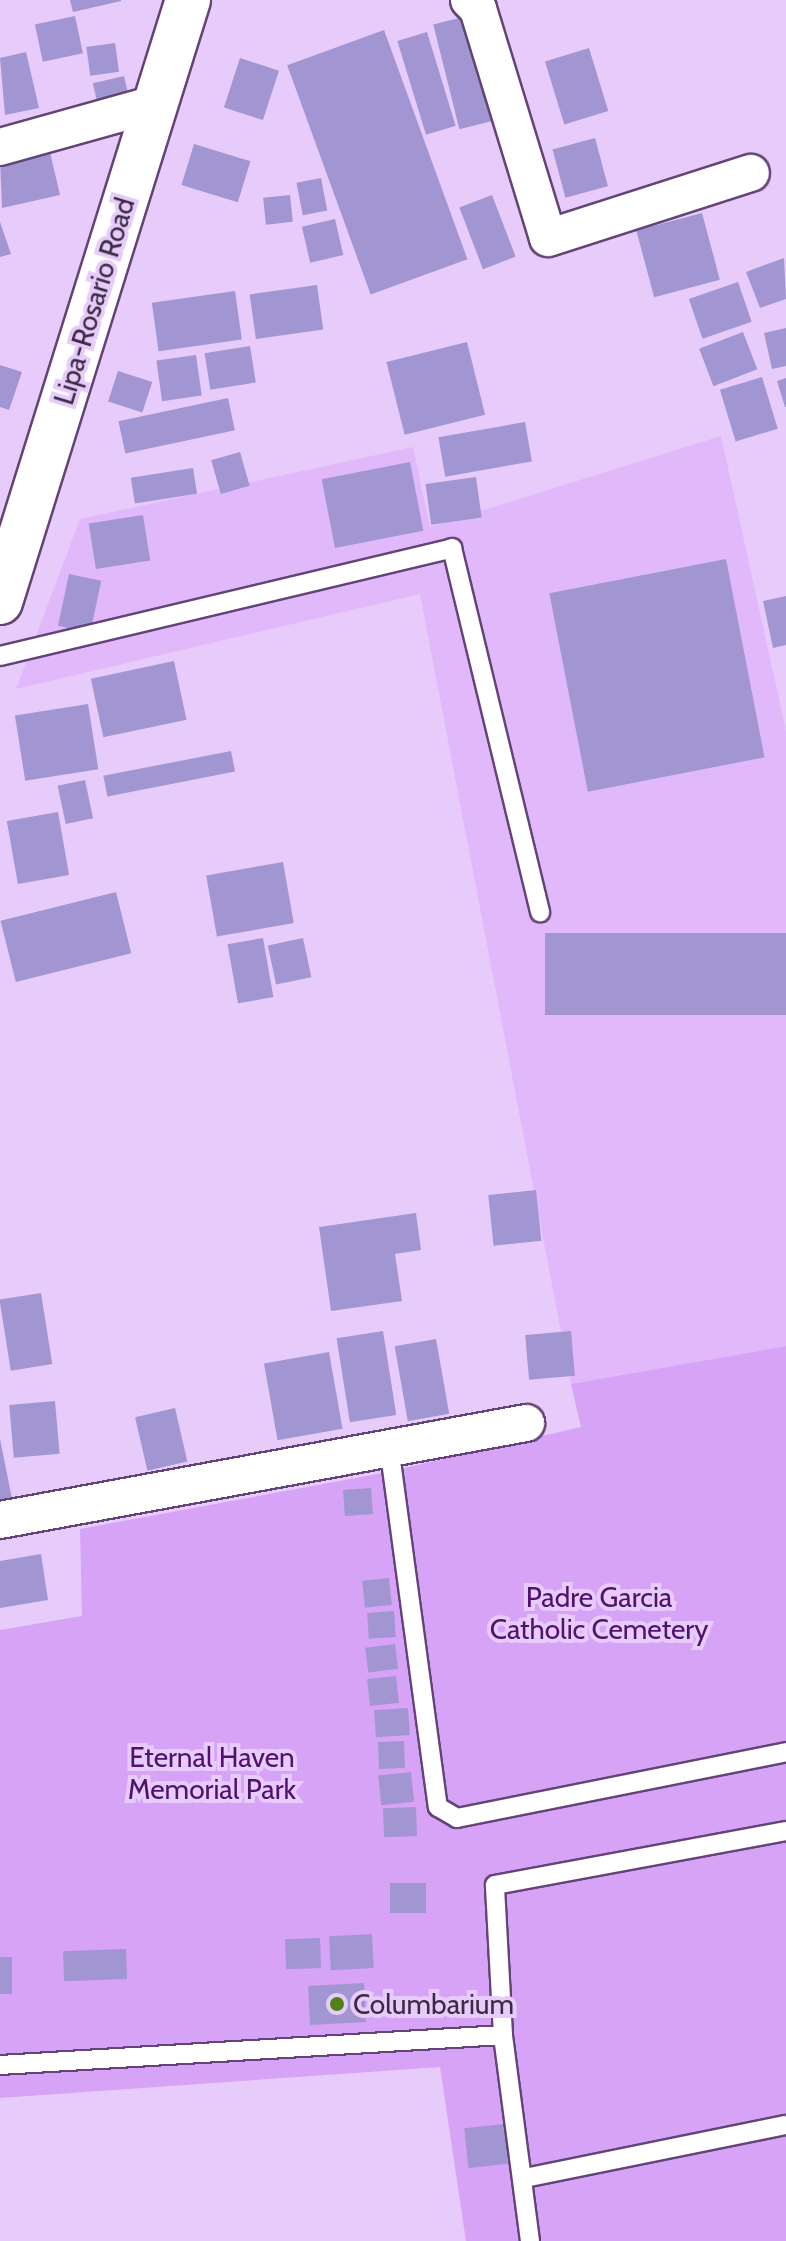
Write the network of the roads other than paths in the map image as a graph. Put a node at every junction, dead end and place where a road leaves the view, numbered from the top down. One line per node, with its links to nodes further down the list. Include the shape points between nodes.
1 (188, 0): 3 (main road, Lipa-Rosario Road)
2 (469, 0): 5 (street, via 478,9 548,238)
3 (154, 104): 4 (street); 6 (main road, Lipa-Rosario Road)
4 (0, 147)
5 (751, 173)
6 (0, 602)
7 (0, 656): 8 (lane, via 452,548)
8 (540, 913)
9 (526, 1423): 10 (street)
10 (389, 1446): 11 (street); 12 (lane, via 438,1807 457,1818)
11 (0, 1520)
12 (786, 1752)
13 (786, 1831): 14 (lane, via 495,1885)
14 (503, 2035): 15 (lane); 17 (lane)
15 (0, 2065)
16 (786, 2125): 17 (lane)
17 (525, 2178): 18 (lane)
18 (530, 2241)

